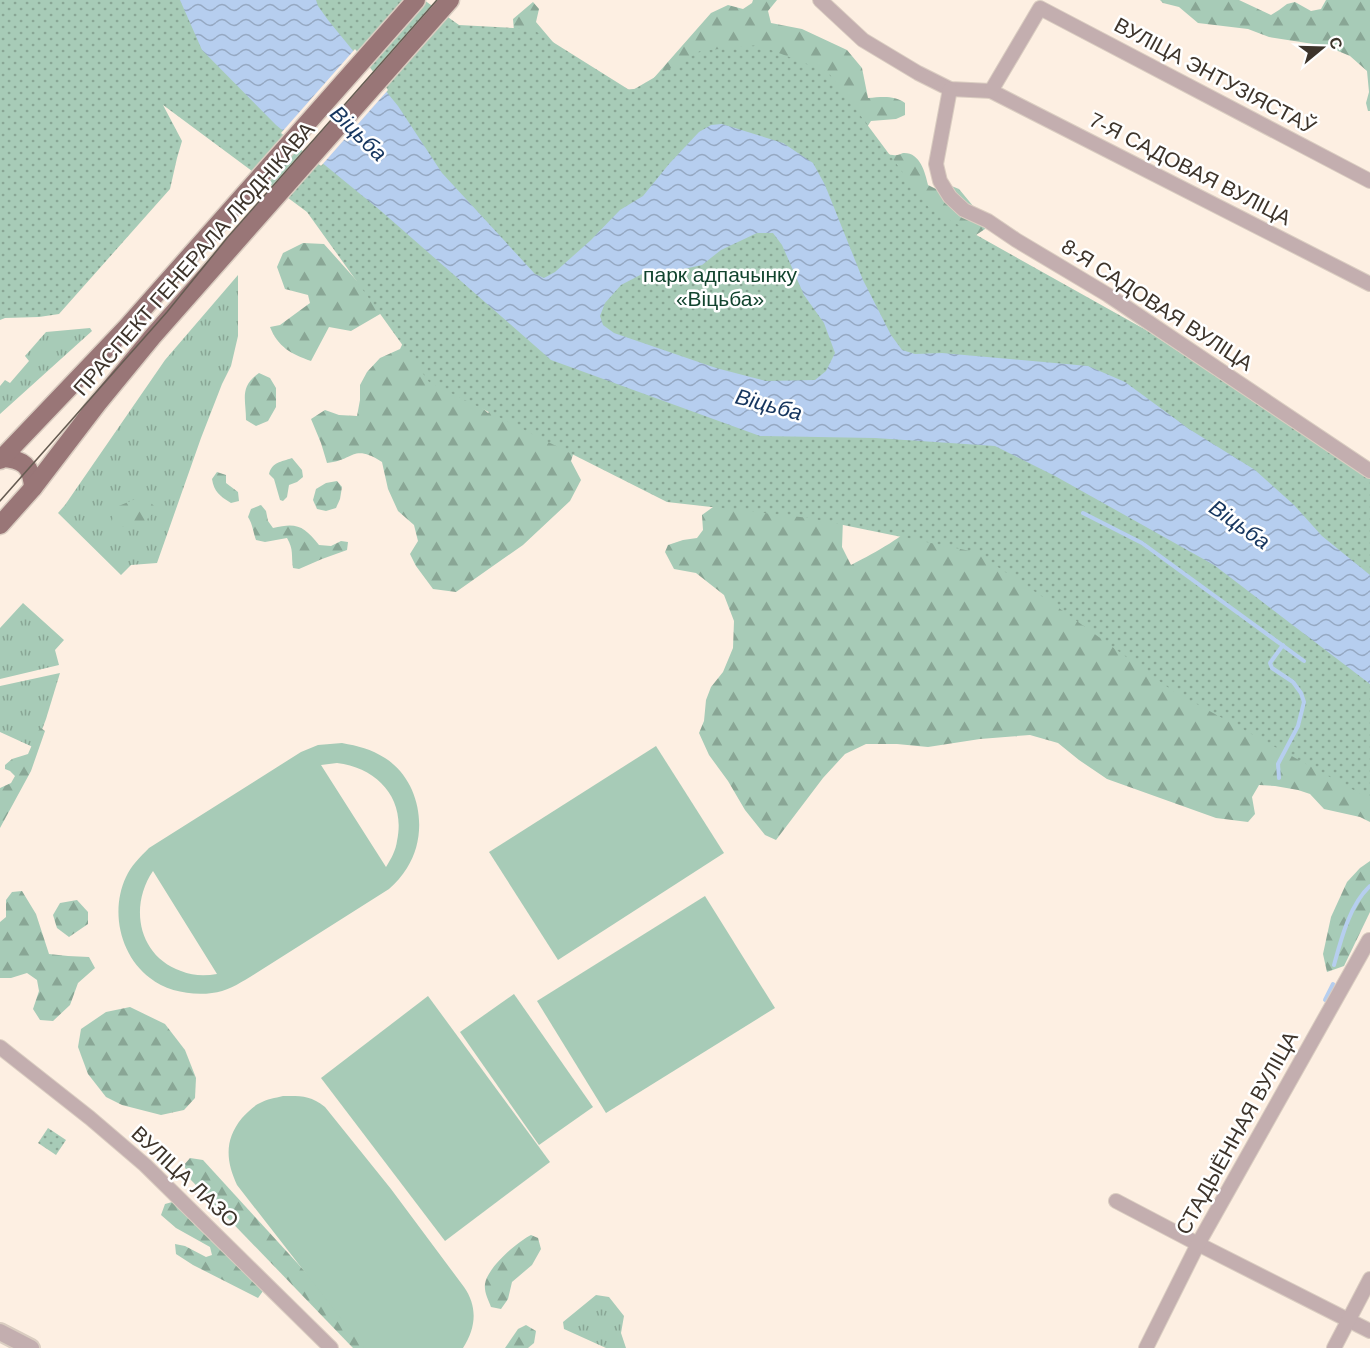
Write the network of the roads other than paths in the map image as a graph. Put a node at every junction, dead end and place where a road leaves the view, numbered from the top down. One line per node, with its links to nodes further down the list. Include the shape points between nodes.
1 (416, 0): 8 (main road, ПРАСПЕКТ ГЕНЕРАЛА ЛЮДНІКАВА)
2 (450, 0): 9 (main road, ПРАСПЕКТ ГЕНЕРАЛА ЛЮДНІКАВА)
3 (820, 0): 4 (street, via 863,40)
4 (950, 89): 5 (street); 11 (street, 8-Я САДОВАЯ ВУЛІЦА, via 936,164 940,181 964,210 1108,295)
5 (991, 91): 6 (street, ВУЛІЦА ЭНТУЗІЯСТАЎ, via 1040,8); 7 (street, 7-Я САДОВАЯ ВУЛІЦА)
6 (1370, 181)
7 (1370, 284)
8 (127, 327): 9 (street); 10 (main road, ПРАСПЕКТ ГЕНЕРАЛА ЛЮДНІКАВА)
9 (147, 344): 12 (main road, ПРАСПЕКТ ГЕНЕРАЛА ЛЮДНІКАВА)
10 (1, 459): 12 (main road, via 24,464)
11 (1370, 471)
12 (33, 488): 13 (main road, ПРАСПЕКТ ГЕНЕРАЛА ЛЮДНІКАВА)
13 (0, 525)
14 (1369, 940): 17 (street, СТАДЫЁННАЯ ВУЛІЦА)
15 (0, 1047): 23 (street, ВУЛІЦА ЛАЗО, via 145,1164)
16 (1116, 1201): 17 (street)
17 (1198, 1244): 19 (street); 24 (street, СТАДЫЁННАЯ ВУЛІЦА)
18 (1370, 1279): 19 (street)
19 (1349, 1320): 20 (street); 25 (street)
20 (1370, 1331)
21 (0, 1332): 22 (street)
22 (31, 1348)
23 (331, 1348)
24 (1146, 1348)
25 (1334, 1348)

